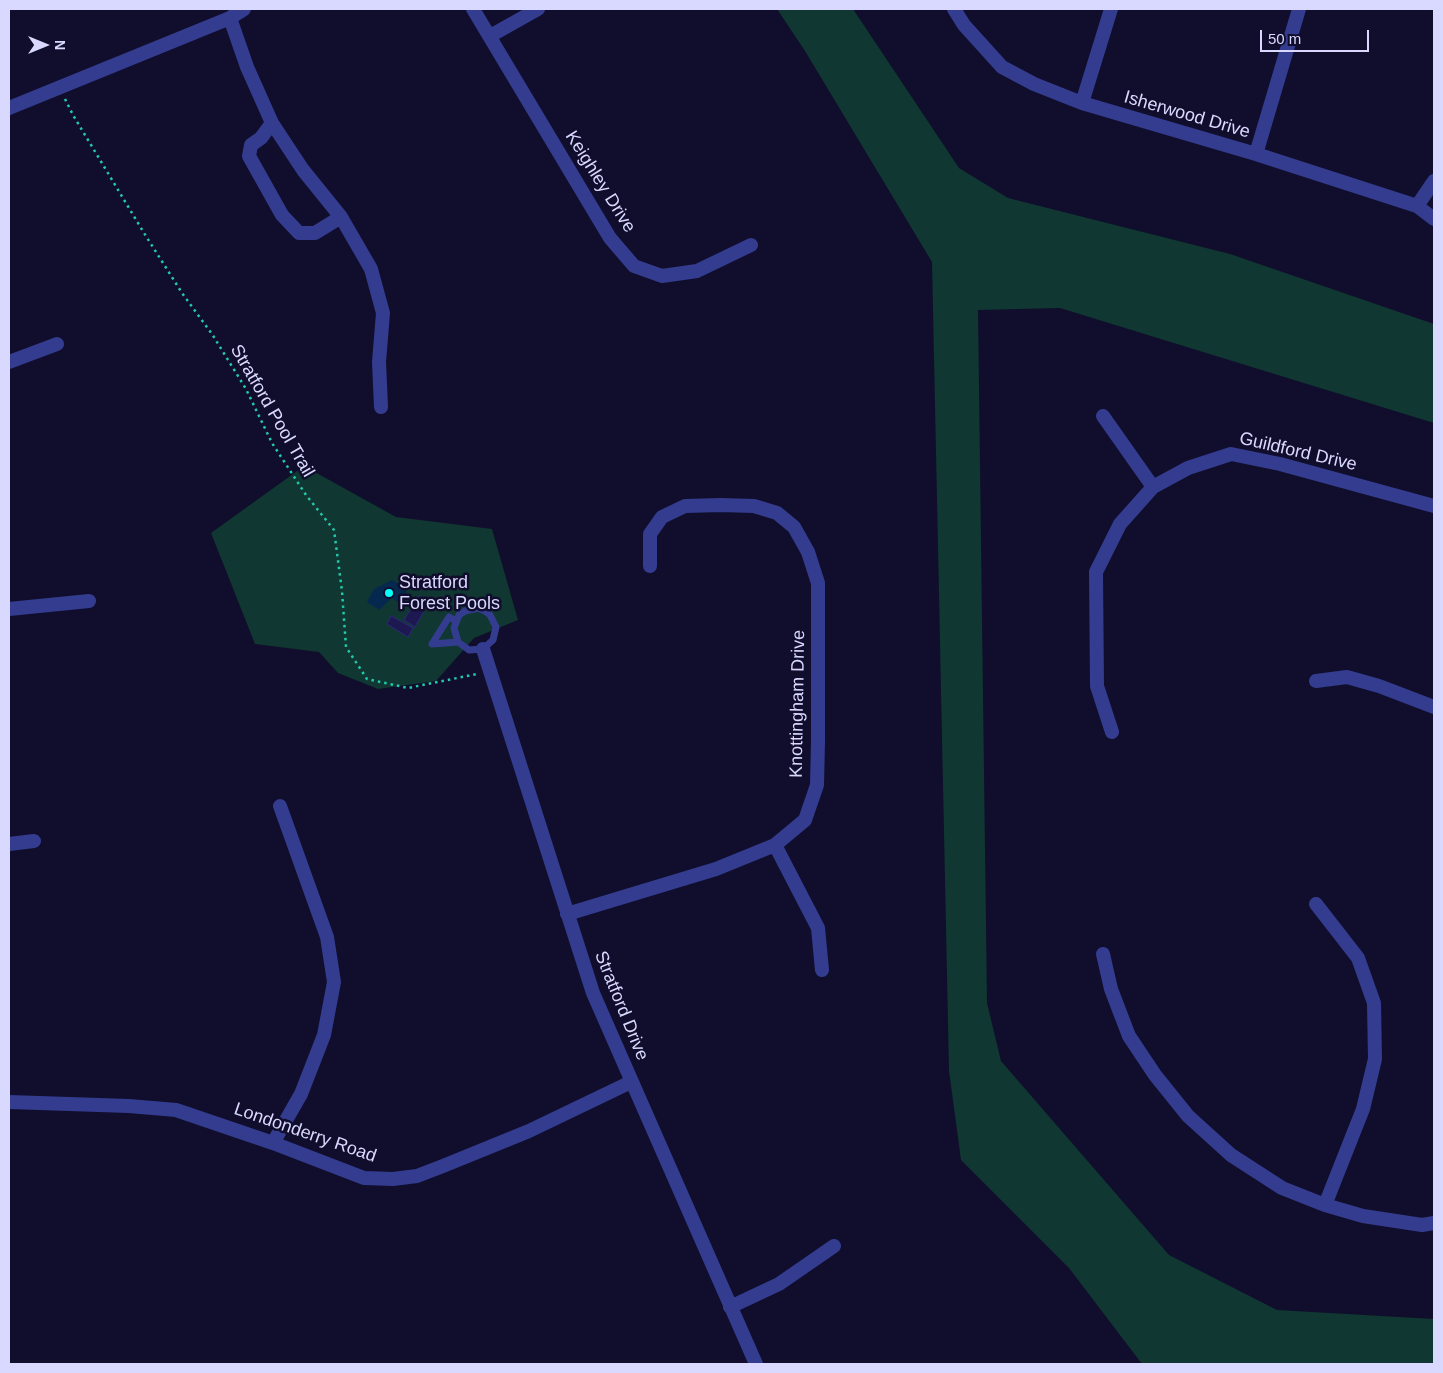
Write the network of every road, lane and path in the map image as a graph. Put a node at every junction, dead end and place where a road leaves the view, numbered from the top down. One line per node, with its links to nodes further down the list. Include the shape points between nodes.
1 (244, 9): 7 (street)
2 (473, 9): 8 (street, Keighley Drive)
3 (538, 9): 8 (street)
4 (954, 9): 10 (street, Isherwood Drive, via 1002,67)
5 (1111, 9): 10 (street)
6 (1300, 9): 13 (street)
7 (230, 18): 9 (street); 12 (street)
8 (490, 36): 18 (street, Keighley Drive, via 610,238 634,266 662,276 697,271)
9 (59, 87): 11 (street); 31 (path, Stratford Pool Trail, via 144,233 246,389 272,443 334,530 346,648 366,679 408,688)
10 (1082, 103): 13 (street, Isherwood Drive)
11 (9, 108)
12 (272, 123): 16 (street, via 303,170); 16 (street, via 251,146 249,156 282,215 300,233 315,233)
13 (1256, 154): 15 (street, Isherwood Drive)
14 (1434, 181): 15 (street)
15 (1417, 206): 17 (street, Isherwood Drive)
16 (341, 217): 21 (street, via 371,269 383,313 379,362)
17 (1434, 219)
18 (751, 245)
19 (57, 344): 20 (street)
20 (9, 362)
21 (381, 407)
22 (1104, 416): 23 (street)
23 (1153, 487): 24 (street, Guildford Drive, via 1188,468 1231,454); 34 (street, Guildford Drive, via 1120,524 1096,572 1097,686)
24 (1434, 506)
25 (650, 566): 38 (street, Knottingham Drive, via 650,534 662,517 685,506 754,506 777,513 794,527 808,552 818,583 817,785 805,820)
26 (90, 600): 27 (street)
27 (9, 609)
28 (456, 621): 29 (lane, via 454,635); 29 (lane, via 449,617 432,644); 30 (lane, via 459,615 471,608 490,615 496,634)
29 (458, 642): 30 (lane, via 469,650)
30 (483, 649): 31 (street, Stratford Drive)
31 (490, 671): 40 (street, Stratford Drive)
32 (1316, 681): 33 (street, via 1348,677)
33 (1434, 707)
34 (1112, 732)
35 (280, 806): 45 (street, via 327,937 334,982 324,1035 301,1094)
36 (34, 841): 37 (street)
37 (9, 844)
38 (775, 844): 40 (street, Knottingham Drive, via 716,869); 42 (street, via 818,928)
39 (1316, 904): 46 (street, via 1358,958 1374,1003 1375,1059 1363,1110)
40 (567, 914): 43 (street, Stratford Drive, via 593,993)
41 (1103, 954): 46 (street, via 1111,989 1129,1036 1188,1116 1231,1155 1282,1188)
42 (822, 970)
43 (631, 1082): 45 (street, Londonderry Road, via 529,1131 417,1176 364,1178); 49 (street, Stratford Drive)
44 (9, 1102): 45 (street, Londonderry Road, via 176,1110)
45 (274, 1143)
46 (1325, 1205): 47 (street, via 1363,1216 1422,1225)
47 (1434, 1223)
48 (834, 1246): 49 (street, via 779,1284)
49 (730, 1307): 50 (street, Stratford Drive)
50 (756, 1364)

